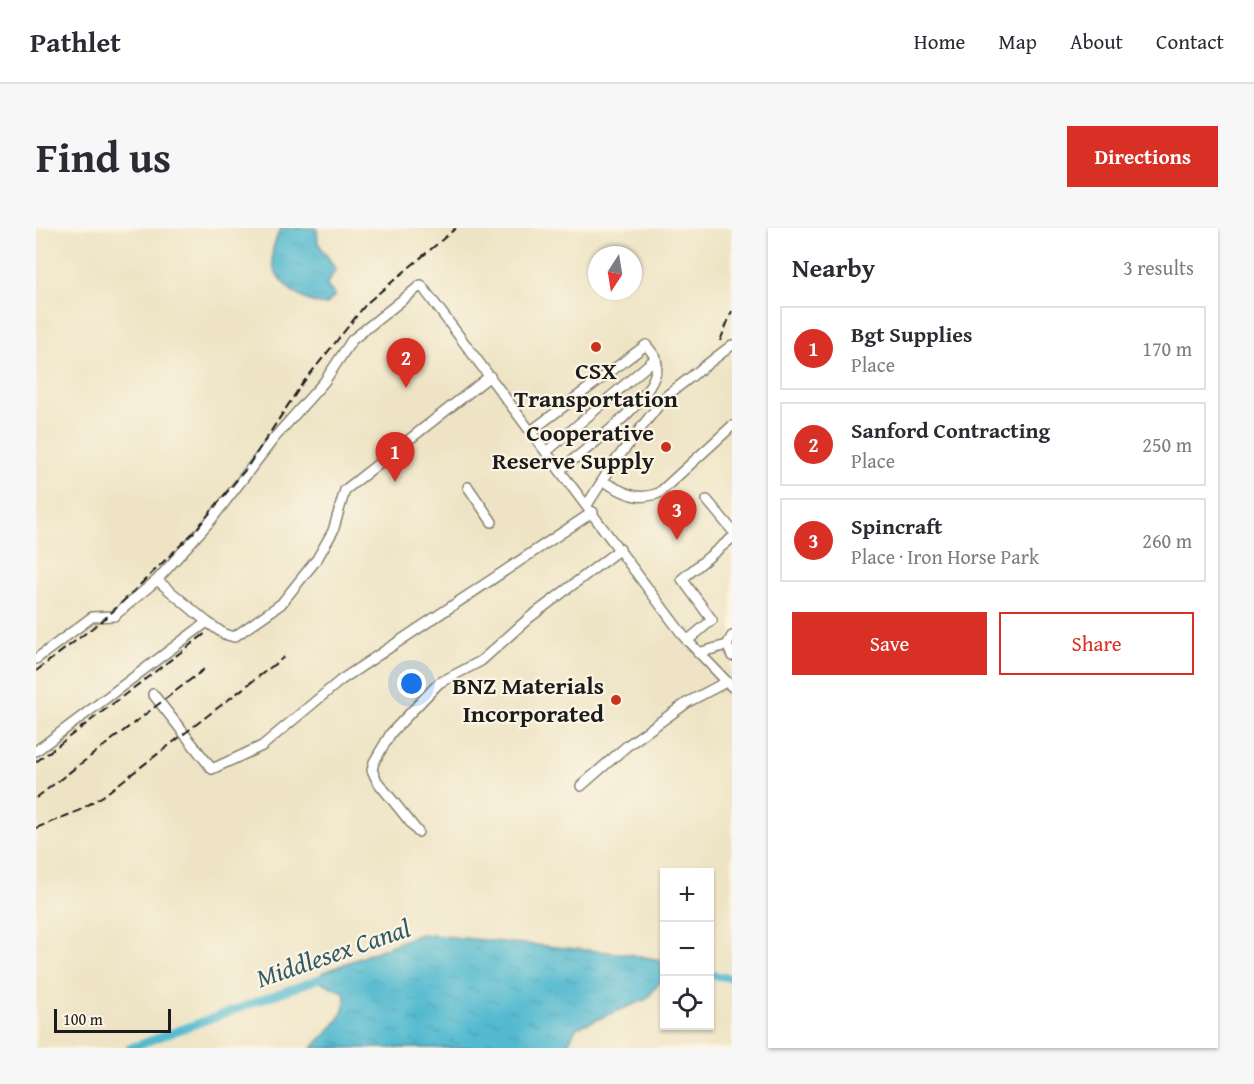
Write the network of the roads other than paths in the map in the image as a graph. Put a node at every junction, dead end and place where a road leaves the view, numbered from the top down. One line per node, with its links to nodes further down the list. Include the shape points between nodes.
1 (732, 345): 8 (street, via 665,397)
2 (656, 358): 5 (street, via 646,345); 6 (street); 7 (street, via 653,377 625,418)
3 (490, 376): 5 (street); 16 (street, via 421,285 352,340 324,382); 17 (street, via 345,490 328,540 281,604 234,637)
4 (732, 426): 8 (street, via 659,493 637,498)
5 (531, 431): 6 (street)
6 (546, 452): 7 (street)
7 (560, 470): 11 (street)
8 (602, 482): 11 (street)
9 (468, 487): 12 (street)
10 (707, 500): 13 (street)
11 (590, 509): 15 (street); 24 (street, via 341,680 262,746 212,769)
12 (492, 522)
13 (732, 530)
14 (732, 538): 19 (street, via 682,579 712,620)
15 (620, 549): 19 (street); 27 (street, via 529,618 481,661 439,683 392,733 372,770)
16 (157, 580): 17 (street); 22 (street, via 114,616 92,617)
17 (207, 622): 25 (street)
18 (729, 640): 20 (street); 21 (street)
19 (687, 641): 20 (street)
20 (698, 653): 23 (street)
21 (732, 656)
22 (36, 659)
23 (729, 684): 26 (street, via 688,702 628,745)
24 (153, 694)
25 (36, 751)
26 (581, 786)
27 (418, 832)

